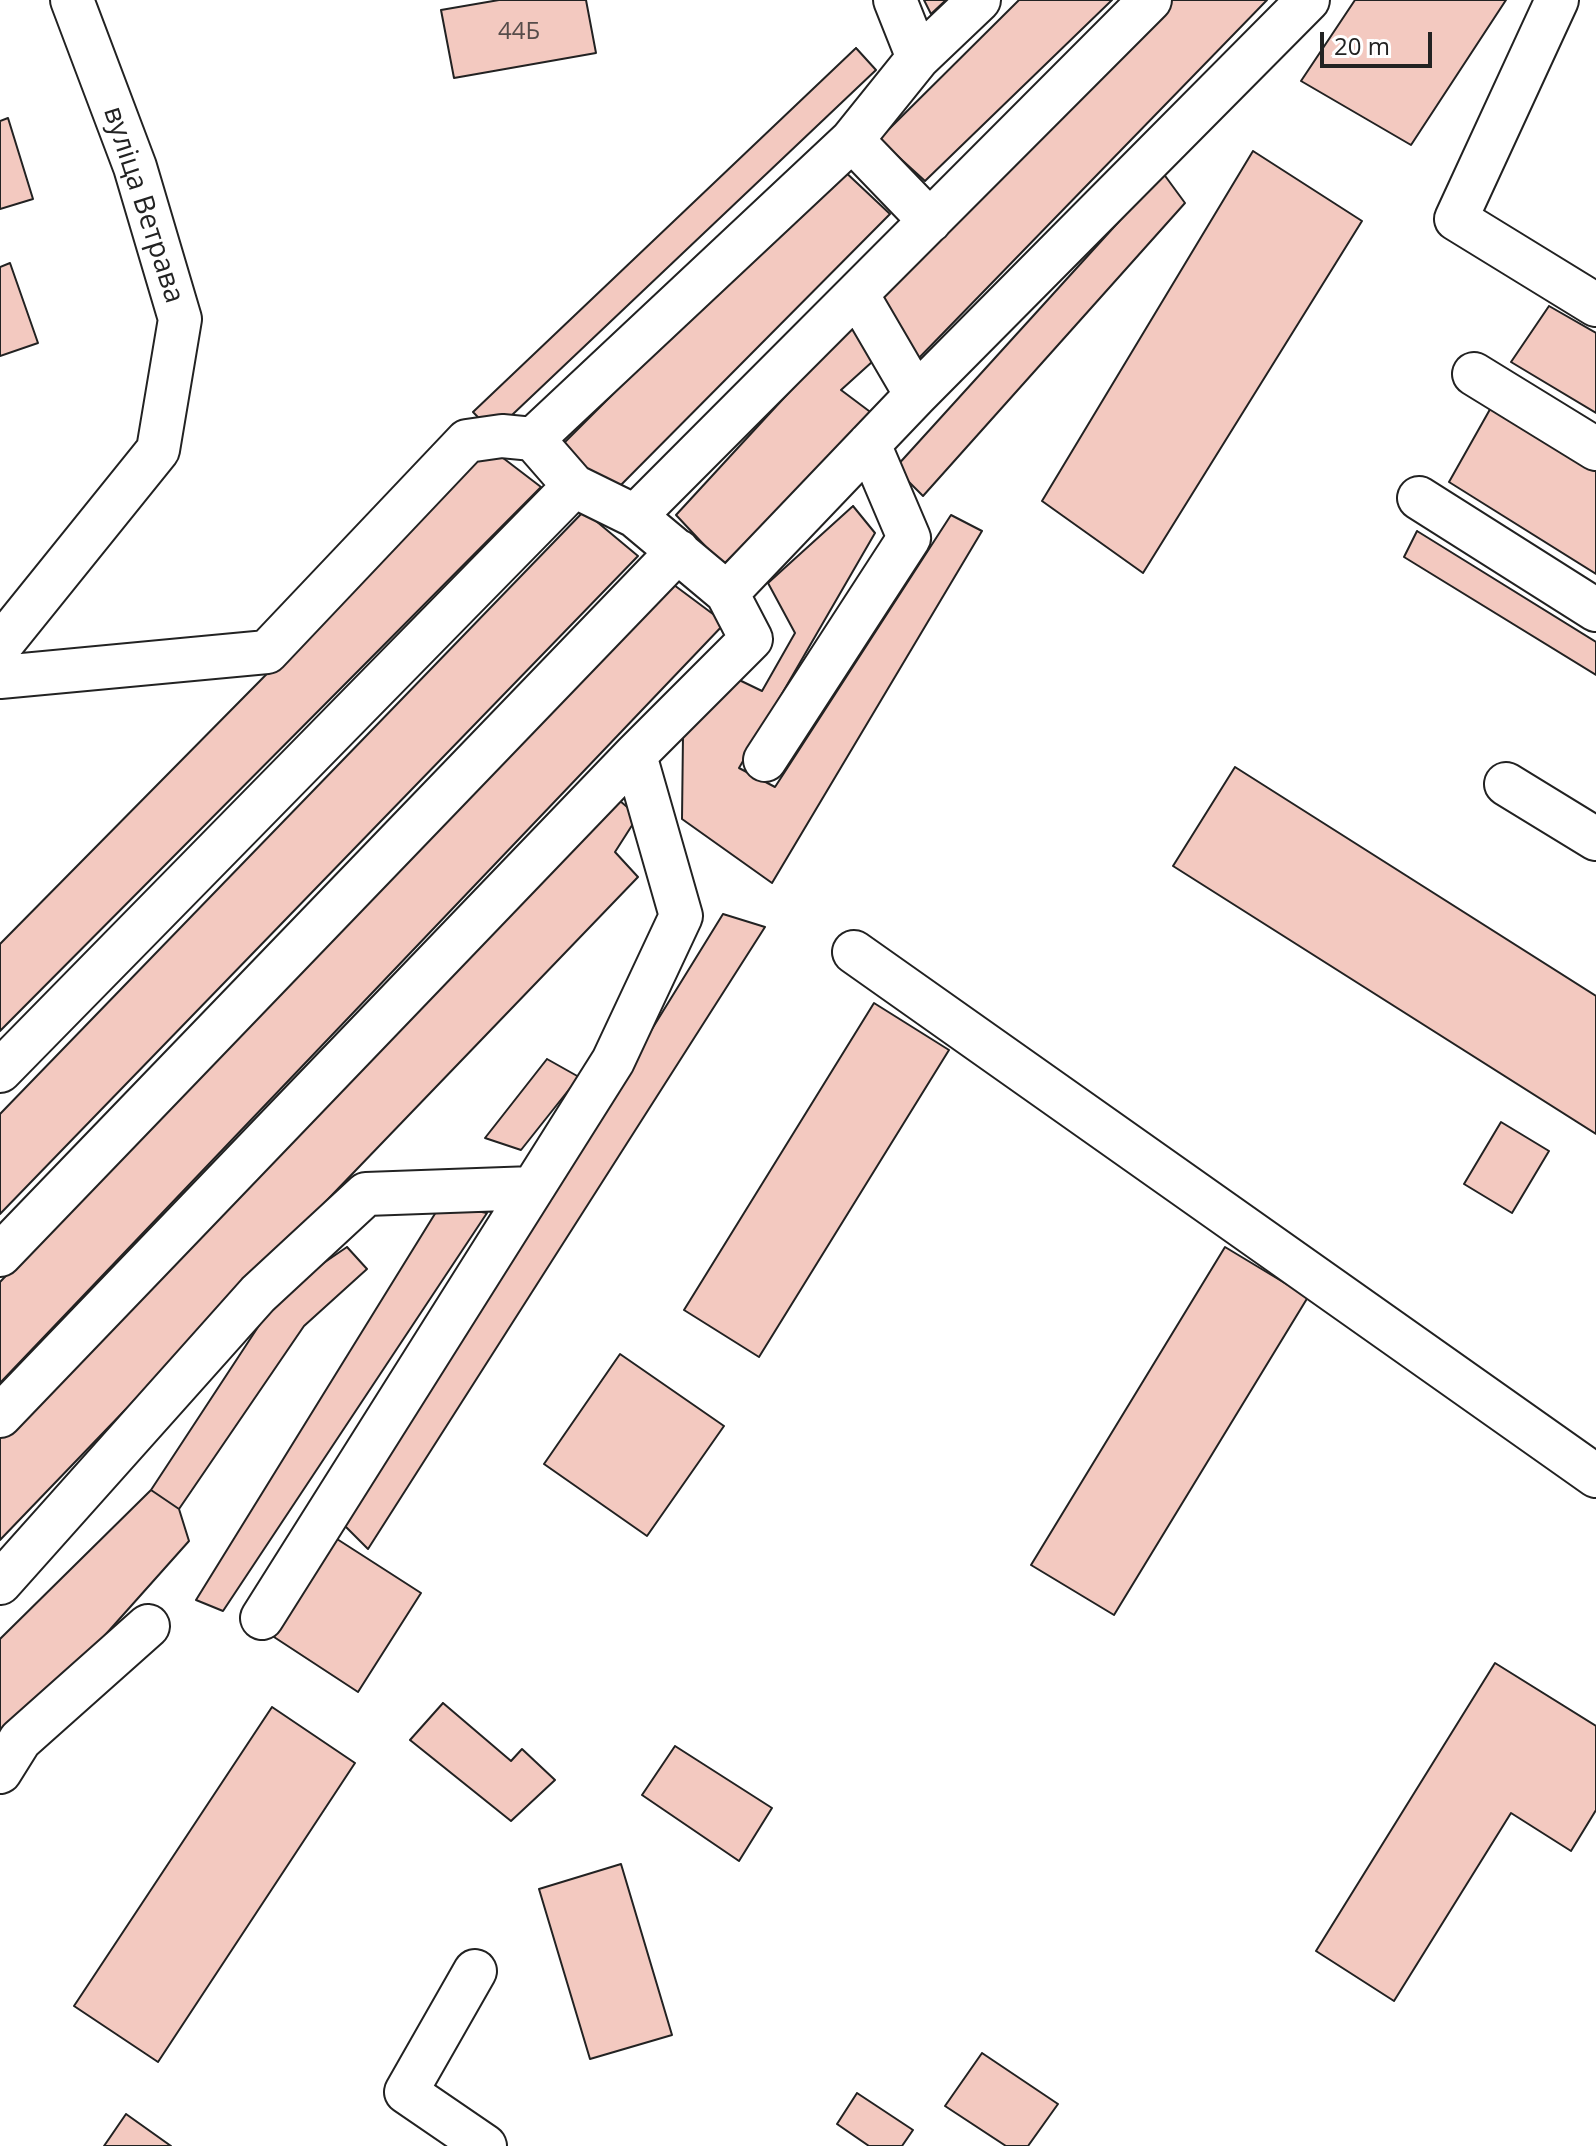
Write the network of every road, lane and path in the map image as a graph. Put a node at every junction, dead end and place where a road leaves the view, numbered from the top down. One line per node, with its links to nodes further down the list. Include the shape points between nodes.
1 (72, 0): 23 (street, вуліца Ветрава, via 135,167 180,319 158,450)
2 (895, 0): 7 (street)
3 (979, 0): 7 (street)
4 (1150, 0): 9 (street)
5 (1308, 0): 13 (street)
6 (1557, 0): 11 (street, via 1456,219)
7 (918, 58): 8 (street)
8 (852, 140): 9 (street); 14 (street)
9 (930, 221): 10 (street)
10 (857, 294): 13 (street); 19 (street)
11 (1596, 305)
12 (1474, 374): 16 (street)
13 (916, 395): 15 (street)
14 (533, 439): 17 (street); 24 (street, via 467,441 267,652)
15 (869, 444): 21 (street); 26 (street, via 909,538)
16 (1596, 449)
17 (574, 486): 19 (street); 30 (street)
18 (1419, 498): 22 (street)
19 (635, 516): 20 (street)
20 (678, 551): 21 (street); 32 (street)
21 (727, 593): 25 (street, via 751,639)
22 (1596, 610)
23 (0, 646)
24 (0, 677)
25 (635, 755): 31 (street, via 681,916 613,1061); 33 (street)
26 (765, 760)
27 (1506, 784): 28 (street)
28 (1596, 839)
29 (854, 952): 34 (street)
30 (0, 1071)
31 (533, 1188): 35 (street, via 366,1194 258,1294); 36 (street)
32 (0, 1255)
33 (0, 1416)
34 (1596, 1476)
35 (0, 1583)
36 (262, 1618)
37 (148, 1626): 38 (street, via 20,1740)
38 (0, 1772)
39 (475, 1971): 40 (street, via 406,2092)
40 (485, 2146)

